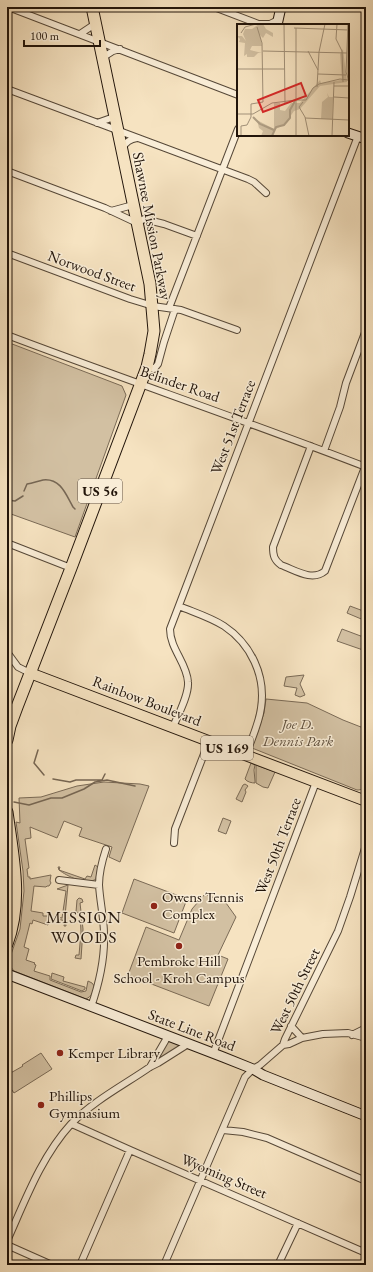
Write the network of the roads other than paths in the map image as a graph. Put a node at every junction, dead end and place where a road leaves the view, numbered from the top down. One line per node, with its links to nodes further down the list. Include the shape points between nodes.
1 (8, 7): 8 (street)
2 (92, 7): 6 (highway, Shawnee Mission Parkway / US 56)
3 (214, 7): 7 (street)
4 (281, 7): 5 (street)
5 (278, 23)
6 (95, 24): 8 (street); 9 (highway, Shawnee Mission Parkway / US 56)
7 (257, 24)
8 (80, 34): 9 (street)
9 (98, 41): 10 (street); 11 (highway, Shawnee Mission Parkway / US 56)
10 (120, 49): 11 (street); 13 (street)
11 (102, 58): 14 (highway, Shawnee Mission Parkway / US 56)
12 (7, 89): 15 (street)
13 (237, 95)
14 (114, 117): 15 (street); 16 (highway, Shawnee Mission Parkway / US 56)
15 (97, 122): 16 (street)
16 (117, 130): 19 (street); 21 (highway, Shawnee Mission Parkway / US 56)
17 (237, 131): 22 (street)
18 (349, 133): 20 (street)
19 (137, 138): 21 (street, via 127,142); 22 (street)
20 (362, 138): 37 (street, West 51st Terrace)
21 (121, 149): 25 (highway, Shawnee Mission Parkway / US 56)
22 (222, 169): 24 (street, via 254,182); 28 (street)
23 (7, 171): 26 (street)
24 (266, 193)
25 (133, 205): 26 (street); 27 (highway, Shawnee Mission Parkway / US 56)
26 (111, 211): 27 (street)
27 (137, 223): 28 (street, via 144,219); 30 (highway, Shawnee Mission Parkway / US 56)
28 (196, 236): 31 (street)
29 (7, 253): 30 (street, Norwood Street, via 130,300)
30 (153, 306): 31 (street, Norwood Street); 35 (highway, Shawnee Mission Parkway / US 56, via 154,331)
31 (172, 309): 32 (street, Norwood Street); 35 (street, via 158,364 154,369)
32 (238, 330)
33 (366, 330): 39 (street)
34 (7, 335): 36 (street, Belinder Road, via 121,378)
35 (147, 367): 36 (highway, Shawnee Mission Parkway / US 56)
36 (141, 383): 37 (street, Belinder Road); 42 (highway, Shawnee Mission Parkway / US 56)
37 (249, 422): 38 (street, Belinder Road); 43 (street, West 51st Terrace)
38 (311, 446): 39 (street, Belinder Road); 40 (street, via 273,547 277,562 294,570 312,576 325,571)
39 (324, 451): 40 (street, Belinder Road)
40 (366, 467)
41 (7, 543): 42 (street)
42 (71, 568): 45 (highway, Shawnee Mission Parkway / US 56)
43 (179, 606): 46 (street, West 51st Terrace, via 170,629 170,637 184,667 188,683); 49 (street, via 217,622 229,630 241,640 254,660 261,682 262,702)
44 (7, 652): 45 (street, via 18,666)
45 (30, 673): 46 (main road, Rainbow Boulevard / US 169); 47 (highway, Shawnee Mission Parkway / US 56)
46 (173, 727): 48 (main road, Rainbow Boulevard / US 169)
47 (7, 739)
48 (209, 741): 49 (main road, Rainbow Boulevard / US 169); 53 (street, via 175,829)
49 (246, 755): 50 (main road, Rainbow Boulevard / US 169)
50 (316, 782): 51 (main road, Rainbow Boulevard / US 169); 69 (street, West 50th Terrace)
51 (366, 801)
52 (7, 812): 58 (highway, via 16,900 14,920)
53 (174, 843)
54 (366, 845): 61 (street, West 50th Street, via 338,931)
55 (106, 849): 57 (street)
56 (59, 880): 57 (street)
57 (99, 885): 60 (street, via 104,937 99,981)
58 (7, 944)
59 (7, 974): 60 (street, State Line Road)
60 (91, 1007): 64 (street, State Line Road)
61 (291, 1026): 65 (street); 68 (street, West 50th Street)
62 (366, 1028): 63 (street)
63 (352, 1035): 65 (street, via 323,1034); 66 (street)
64 (168, 1036): 67 (street, State Line Road); 70 (street)
65 (302, 1038): 68 (street)
66 (366, 1038)
67 (188, 1044): 69 (street, State Line Road); 70 (street)
68 (283, 1045): 71 (street, West 50th Street)
69 (213, 1054): 71 (street, State Line Road)
70 (150, 1067): 73 (street, via 90,1108)
71 (253, 1069): 72 (street, State Line Road); 74 (street, West 50th Street, via 246,1077)
72 (366, 1116)
73 (72, 1124): 75 (street, Wyoming Street); 79 (street, via 55,1144 42,1166)
74 (223, 1130): 76 (street, West 50th Street); 77 (street, via 267,1138)
75 (130, 1150): 76 (street, Wyoming Street); 83 (street)
76 (201, 1180): 78 (street, Wyoming Street); 84 (street, West 50th Street)
77 (366, 1181)
78 (298, 1222): 81 (street, Wyoming Street); 85 (street)
79 (7, 1241)
80 (7, 1245): 82 (street)
81 (366, 1252)
82 (52, 1265)
83 (80, 1265)
84 (164, 1265)
85 (278, 1265)

